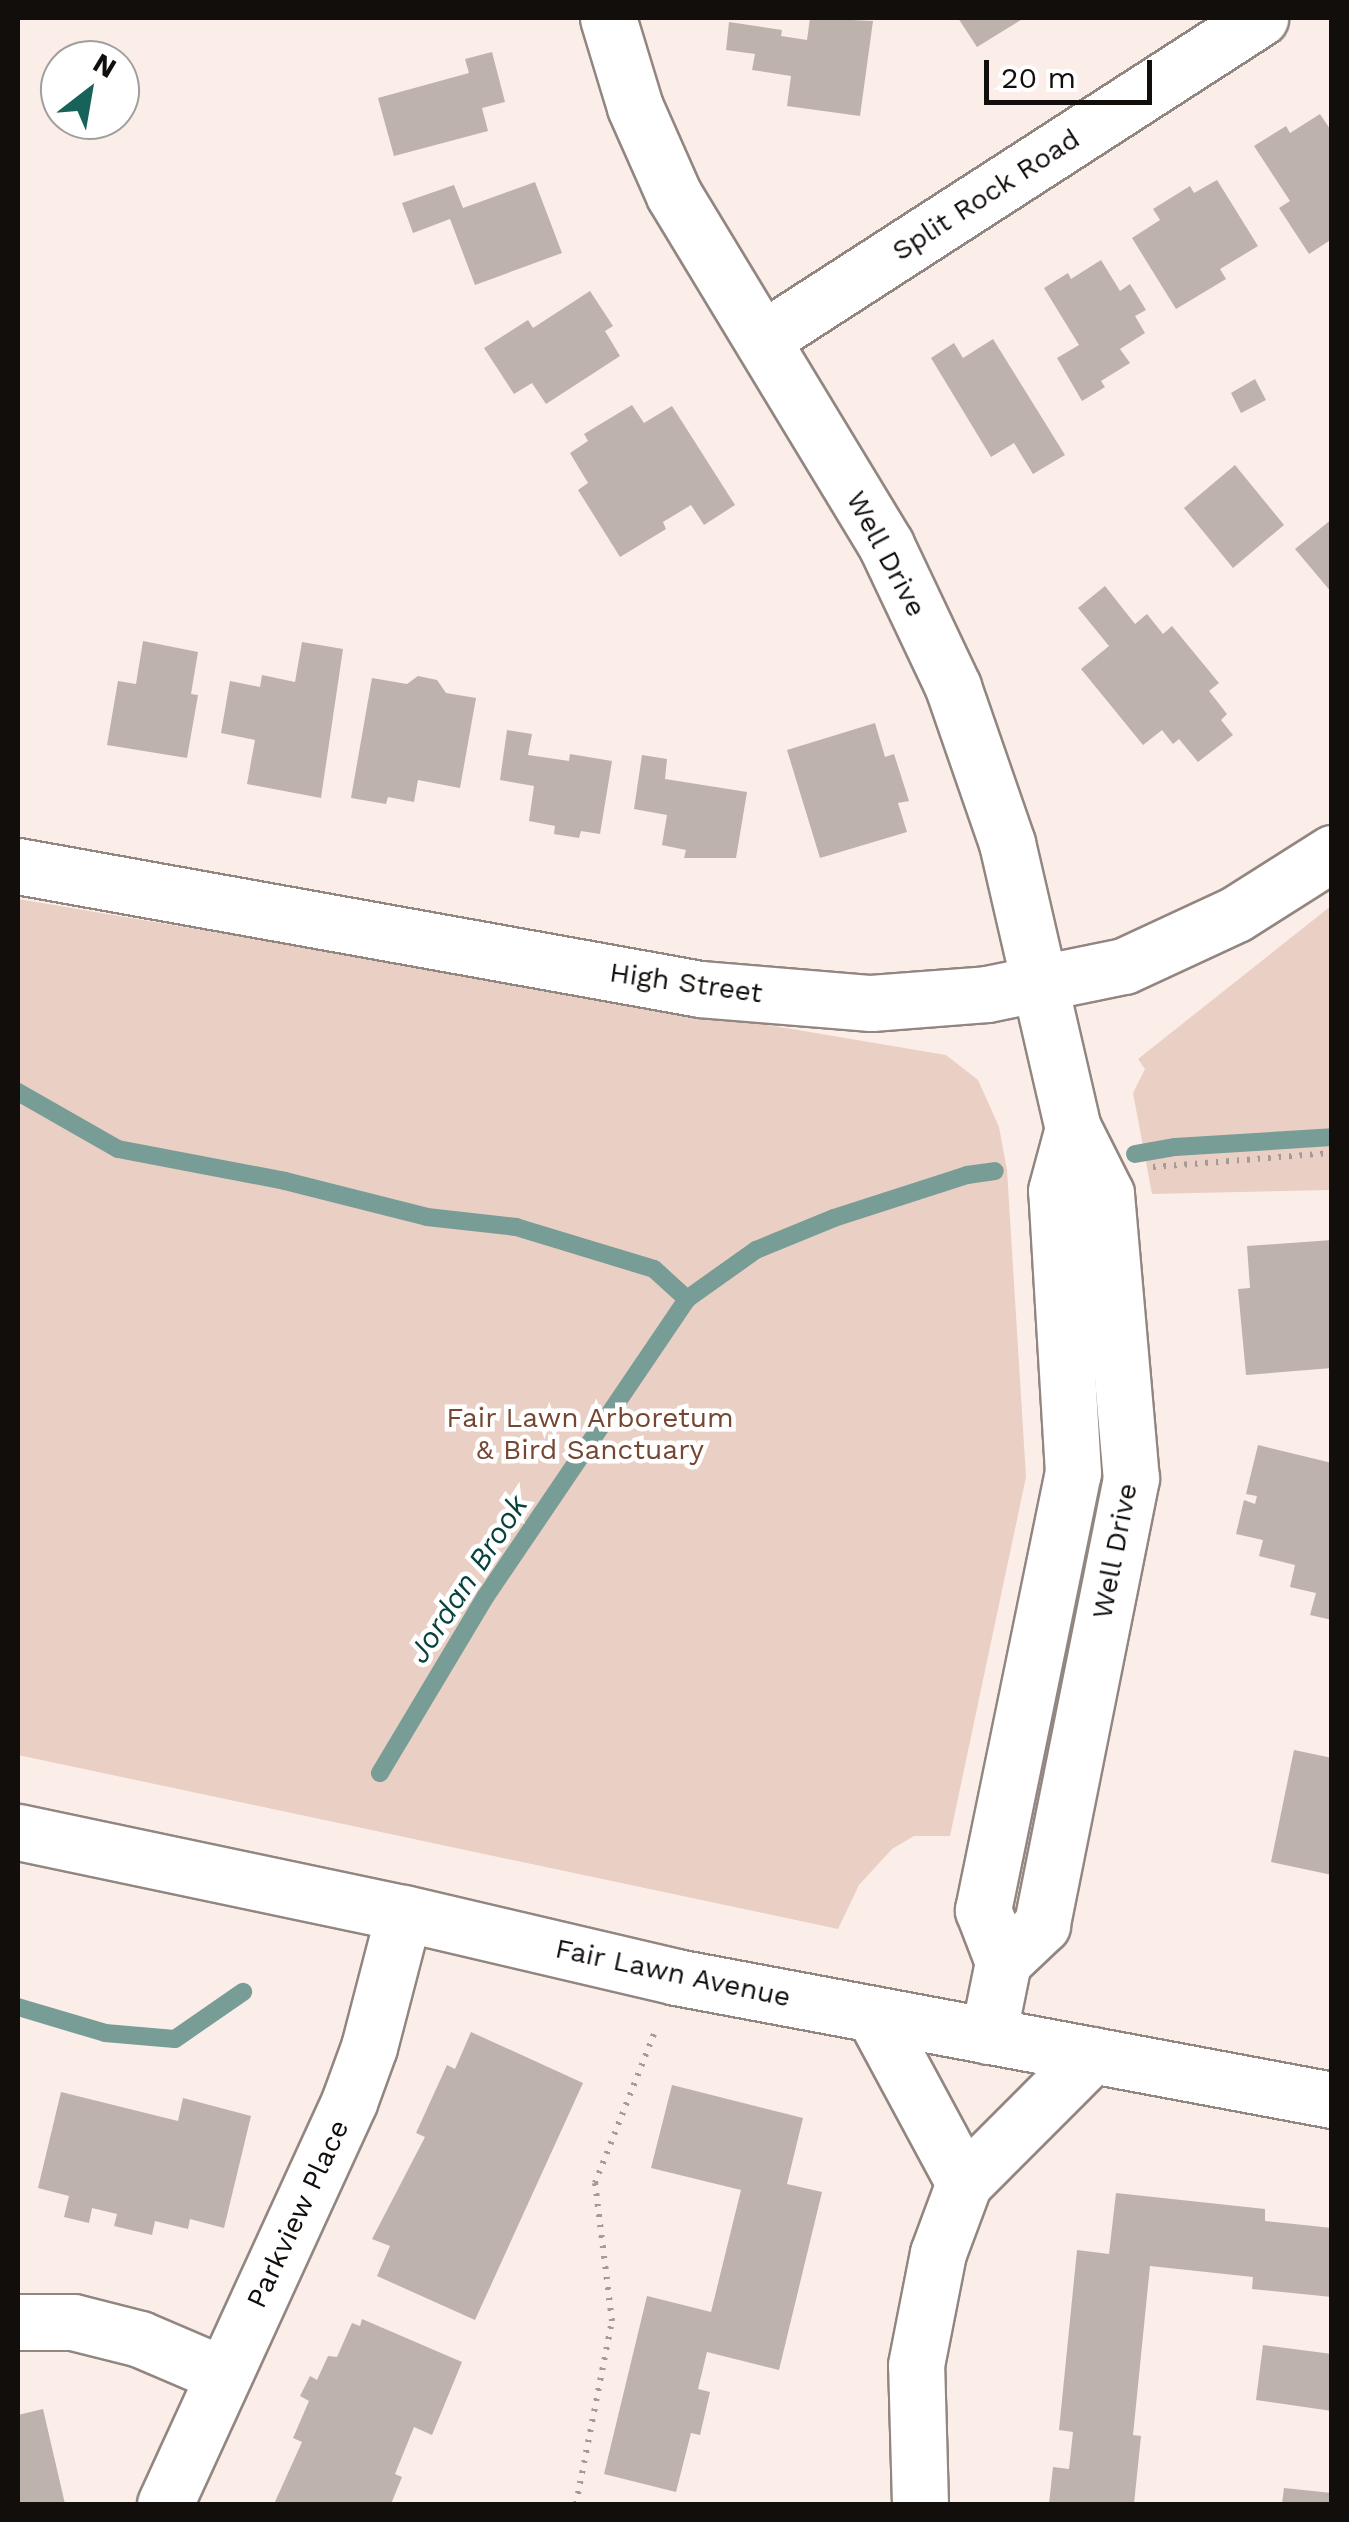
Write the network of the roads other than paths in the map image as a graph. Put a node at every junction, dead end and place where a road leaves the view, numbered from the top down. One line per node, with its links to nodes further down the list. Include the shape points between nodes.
1 (608, 18): 3 (street, Well Drive, via 635,107 674,195)
2 (1260, 18): 3 (street, Split Rock Road)
3 (763, 339): 6 (street, Well Drive, via 886,546 953,687 1007,843)
4 (1332, 853): 6 (street, High Street, via 1236,914 1124,966)
5 (18, 866): 6 (street, High Street, via 700,988 871,1003)
6 (1042, 984): 10 (street, Well Drive, via 1073,1128 1056,1191 1073,1473 983,1910 1003,1962)
7 (18, 1832): 8 (street, Fair Lawn Avenue)
8 (404, 1913): 9 (street, Fair Lawn Avenue, via 676,1977); 15 (street, Parkview Place, via 349,2102)
9 (873, 2014): 10 (street, Fair Lawn Avenue); 13 (street)
10 (988, 2036): 11 (street, Fair Lawn Avenue)
11 (1092, 2055): 12 (street, Fair Lawn Avenue); 13 (street)
12 (1332, 2100)
13 (964, 2183): 17 (street, via 938,2253 916,2365)
14 (18, 2322): 15 (street, via 73,2322 140,2339)
15 (224, 2376): 16 (street, Parkview Place)
16 (166, 2504)
17 (920, 2504)

